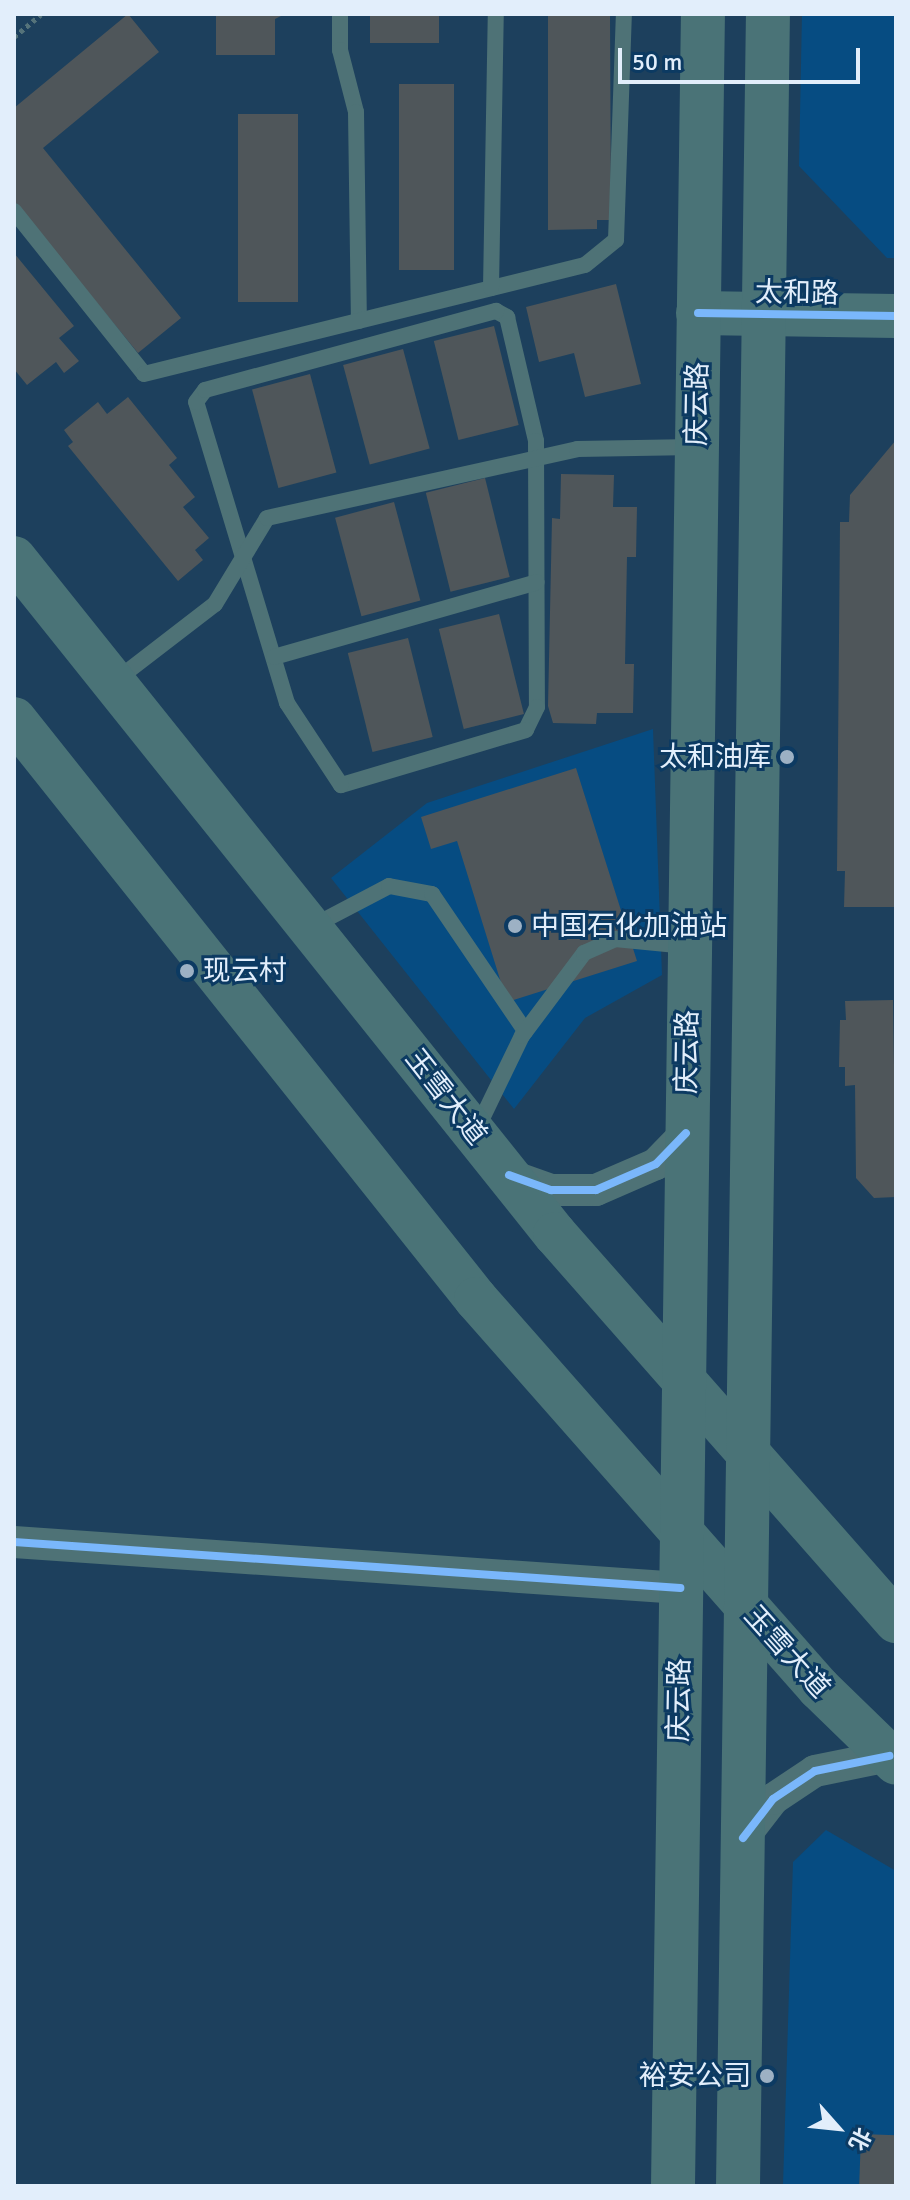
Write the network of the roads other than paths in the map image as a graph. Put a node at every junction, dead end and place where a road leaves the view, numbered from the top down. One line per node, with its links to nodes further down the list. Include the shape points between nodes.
1 (340, 14): 11 (lane, via 340,50 356,112)
2 (496, 14): 7 (lane)
3 (624, 14): 7 (lane, via 616,240 585,265)
4 (703, 14): 8 (main road, 庆云路)
5 (768, 14): 9 (main road)
6 (14, 211): 11 (lane, via 144,374)
7 (491, 288): 11 (lane)
8 (698, 313): 9 (main road, 太和路); 12 (main road, 庆云路)
9 (764, 314): 10 (main road, 太和路); 27 (main road)
10 (896, 316)
11 (359, 321)
12 (696, 447): 13 (lane, via 577,449); 21 (main road, 庆云路)
13 (536, 458): 14 (lane, via 267,518); 14 (lane, via 507,317 496,311 205,390 196,402 235,542); 16 (lane)
14 (245, 554): 17 (lane); 18 (lane, via 215,604)
15 (14, 558): 18 (main road, 玉雪大道)
16 (537, 582): 17 (lane); 17 (lane, via 537,707 526,730 341,785 287,703)
17 (274, 657)
18 (115, 681): 20 (main road, 玉雪大道)
19 (14, 719): 28 (main road, 玉雪大道, via 476,1299)
20 (311, 927): 22 (lane, via 389,886 432,894); 24 (main road, 玉雪大道)
21 (689, 946): 22 (lane, via 652,937 615,939 584,953); 23 (main road, 庆云路)
22 (525, 1031): 24 (lane)
23 (686, 1133): 25 (street, via 656,1164 596,1190 551,1190); 26 (main road, 庆云路)
24 (475, 1134): 25 (main road, 玉雪大道)
25 (509, 1175): 26 (main road, 玉雪大道)
26 (683, 1382): 27 (main road, 玉雪大道); 28 (main road, 庆云路)
27 (747, 1456): 31 (main road); 32 (main road, 玉雪大道)
28 (681, 1534): 30 (main road, 庆云路); 31 (main road, 玉雪大道)
29 (14, 1542): 30 (street)
30 (680, 1588): 35 (main road, 庆云路)
31 (745, 1606): 33 (main road, 玉雪大道); 34 (main road)
32 (896, 1621)
33 (892, 1759): 34 (street, via 838,1762 803,1778 773,1799)
34 (743, 1838): 36 (main road)
35 (673, 2186)
36 (738, 2186)

